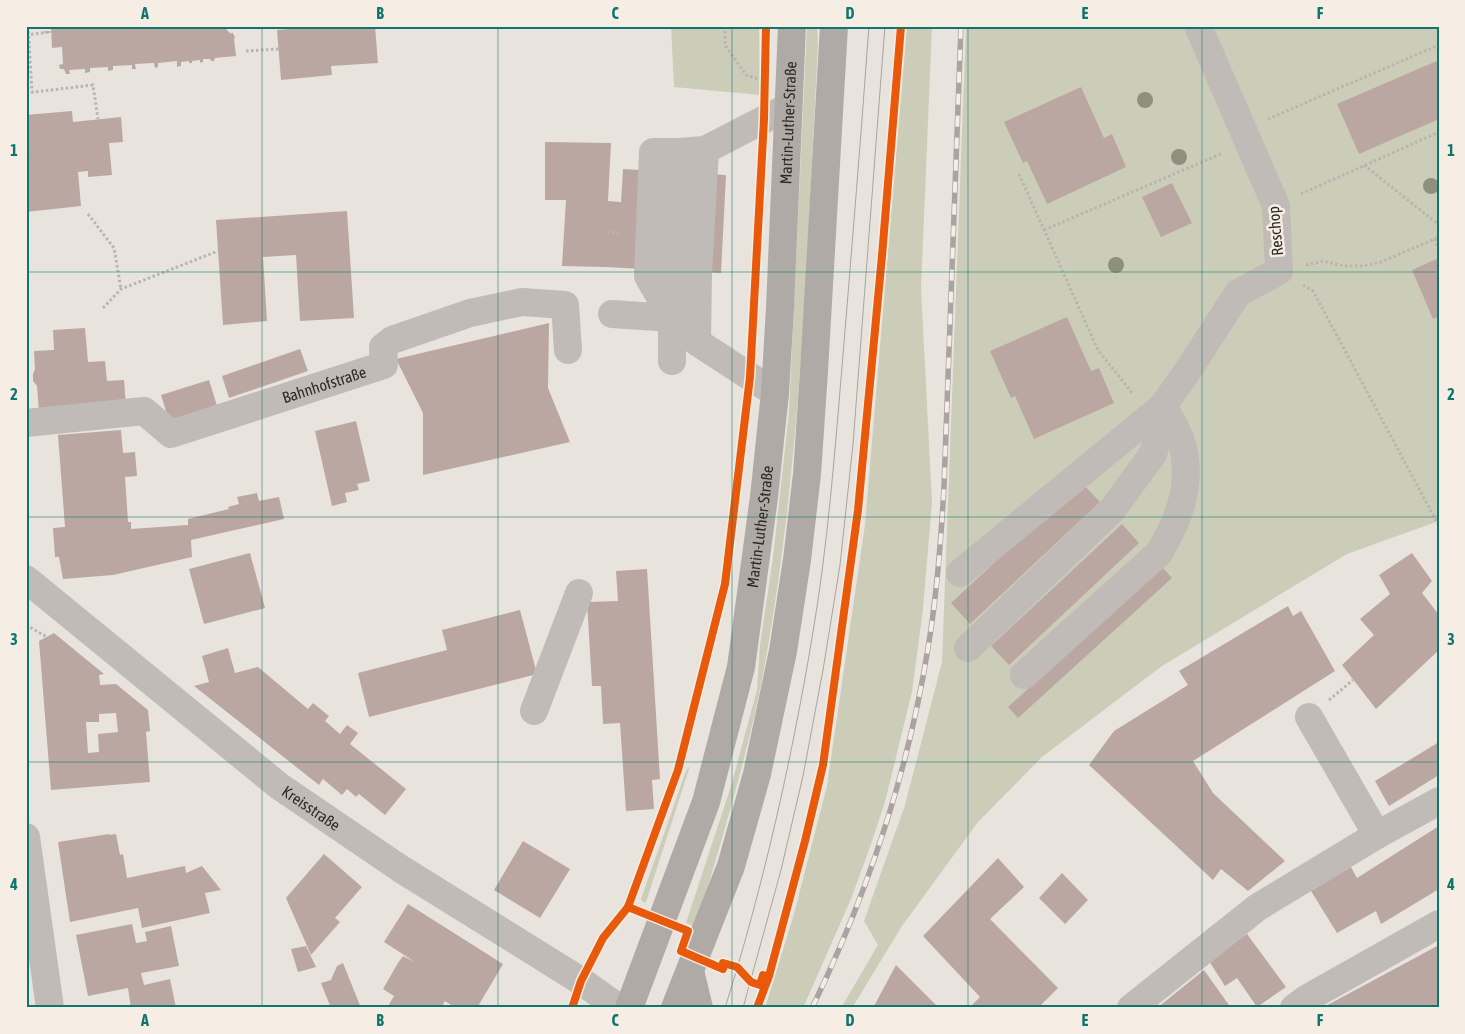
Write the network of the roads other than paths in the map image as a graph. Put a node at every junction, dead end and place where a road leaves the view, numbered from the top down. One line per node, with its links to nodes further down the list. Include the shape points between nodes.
1 (792, 26): 4 (main road, Martin-Luther-Straße)
2 (834, 26): 26 (main road, via 814,380 793,588 757,774 731,866)
3 (1198, 26): 12 (street, Reschop, via 1276,206 1279,271 1238,293 1185,375)
4 (788, 107): 5 (street); 11 (main road, Martin-Luther-Straße)
5 (705, 150): 7 (street, via 678,152); 8 (street)
6 (612, 314): 7 (street)
7 (672, 318): 8 (street); 10 (street)
8 (697, 342): 11 (street)
9 (568, 350): 13 (street, Bahnhofstraße, via 564,305 522,302 470,313 392,340 383,347 384,364 171,434 144,411)
10 (672, 361)
11 (775, 393): 29 (main road, Martin-Luther-Straße, via 741,667 706,802)
12 (1157, 411): 14 (street); 17 (street, via 1160,429 1152,454 1112,510); 18 (street, via 1175,427 1184,452 1183,499 1173,529 1159,552)
13 (26, 423)
14 (960, 573)
15 (26, 579): 28 (street, Kreisstraße, via 279,786 401,869)
16 (580, 593): 19 (street)
17 (968, 648)
18 (1024, 675)
19 (534, 711)
20 (1308, 717): 22 (street)
21 (1439, 802): 22 (street)
22 (1376, 835): 32 (street, via 1258,907)
23 (26, 838): 24 (street)
24 (28, 878): 27 (street)
25 (1439, 924): 33 (street)
26 (690, 971): 30 (main road); 31 (main road)
27 (50, 1008)
28 (619, 1008)
29 (629, 1008)
30 (675, 1008)
31 (699, 1008)
32 (1131, 1008)
33 (1294, 1008)

